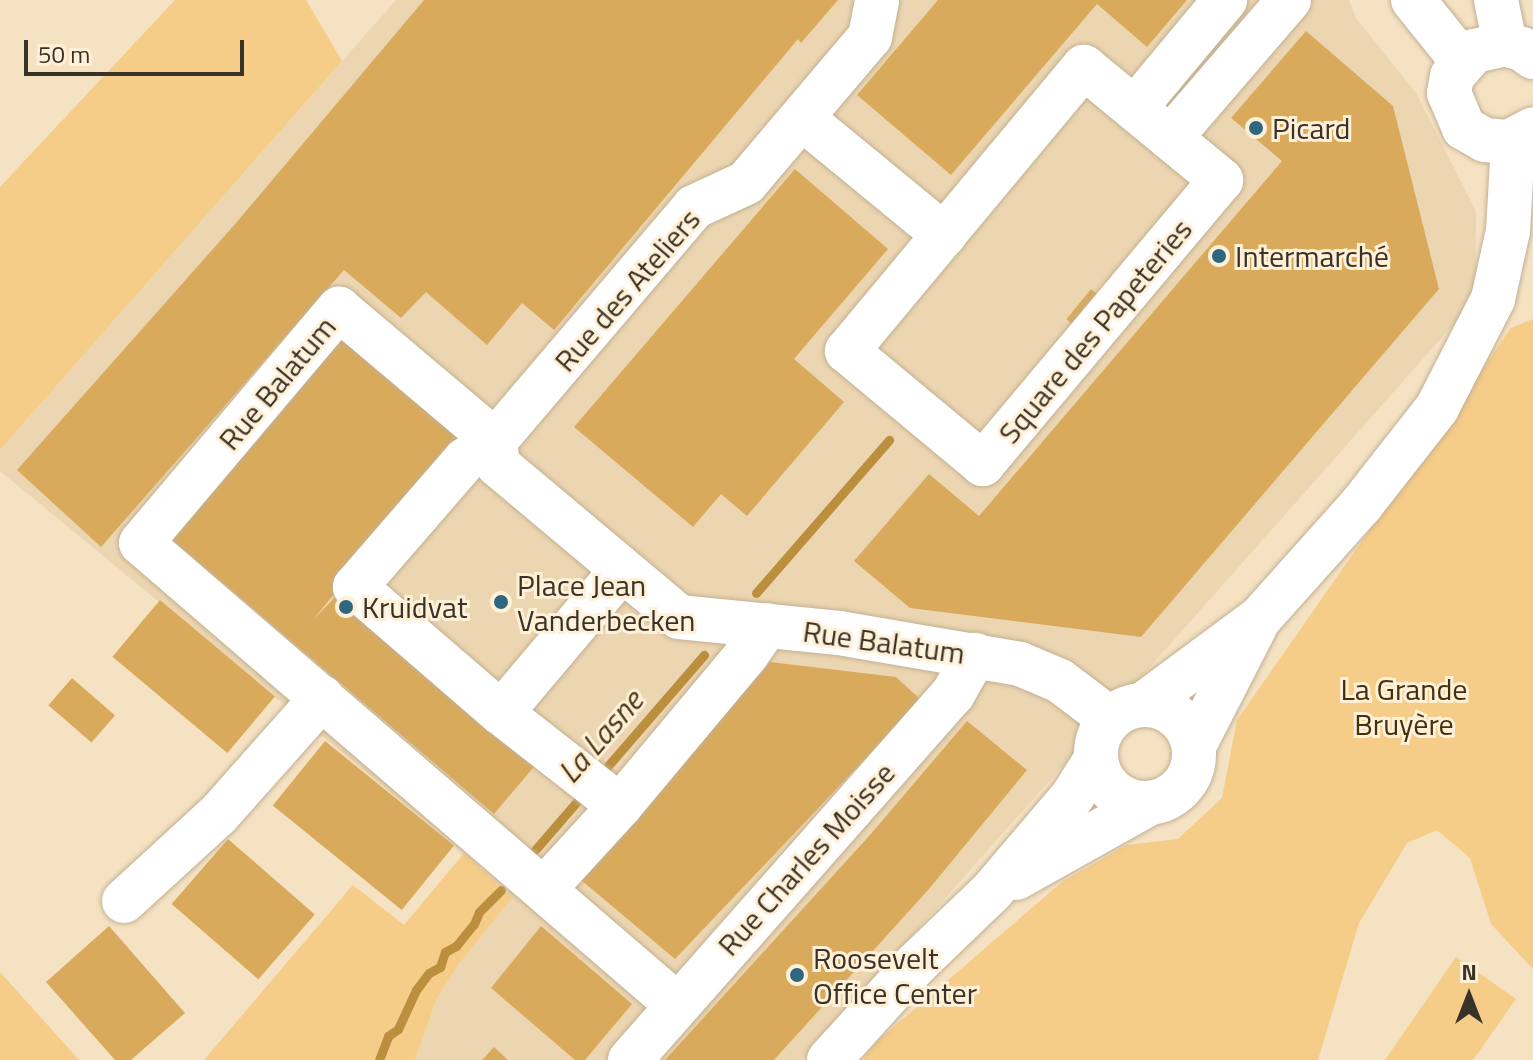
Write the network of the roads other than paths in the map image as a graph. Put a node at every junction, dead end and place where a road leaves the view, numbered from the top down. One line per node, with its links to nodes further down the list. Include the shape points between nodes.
1 (877, 0): 9 (street, Rue des Ateliers, via 870,37)
2 (1225, 0): 8 (street)
3 (1289, 0): 11 (street)
4 (1413, 0): 7 (street)
5 (1496, 0): 6 (street)
6 (1519, 51): 7 (street, via 1474,51)
7 (1462, 61): 10 (street, via 1449,93 1464,128 1485,140)
8 (1135, 108): 11 (street, Square des Papeteries); 12 (street, Square des Papeteries, via 1084,67)
9 (803, 119): 12 (street); 13 (street, Rue des Ateliers, via 746,183 694,207)
10 (1521, 135): 15 (street, via 1512,161 1508,231 1493,299 1467,355 1437,408 1361,505)
11 (1170, 138): 12 (street, Square des Papeteries, via 1221,180 983,464 847,351)
12 (944, 235)
13 (495, 441): 14 (street, Rue Balatum, via 498,465); 18 (street, Rue Balatum, via 339,309 141,543); 19 (street, via 465,460 355,587)
14 (622, 570): 16 (street, Rue Balatum, via 679,617); 19 (street)
15 (1260, 618): 20 (street); 21 (street)
16 (767, 625): 17 (street, Rue Balatum); 23 (street)
17 (975, 655): 20 (street, Rue Balatum, via 1020,664 1060,681); 27 (street, Rue Charles Moisse, via 953,694)
18 (322, 698): 24 (street, Rue Balatum); 26 (street, via 218,815)
19 (501, 713): 23 (street)
20 (1117, 727): 21 (street, via 1167,709 1185,724); 22 (street, via 1105,783 1124,798); 25 (street, via 1072,797)
21 (1194, 746): 22 (street, via 1193,766 1184,784 1169,797)
22 (1150, 803): 25 (street)
23 (620, 806): 24 (street)
24 (544, 889): 27 (street, Rue Balatum)
25 (992, 891): 29 (street, via 916,964)
26 (124, 901)
27 (676, 1004): 28 (street, Rue Charles Moisse)
28 (630, 1060)
29 (829, 1060)

